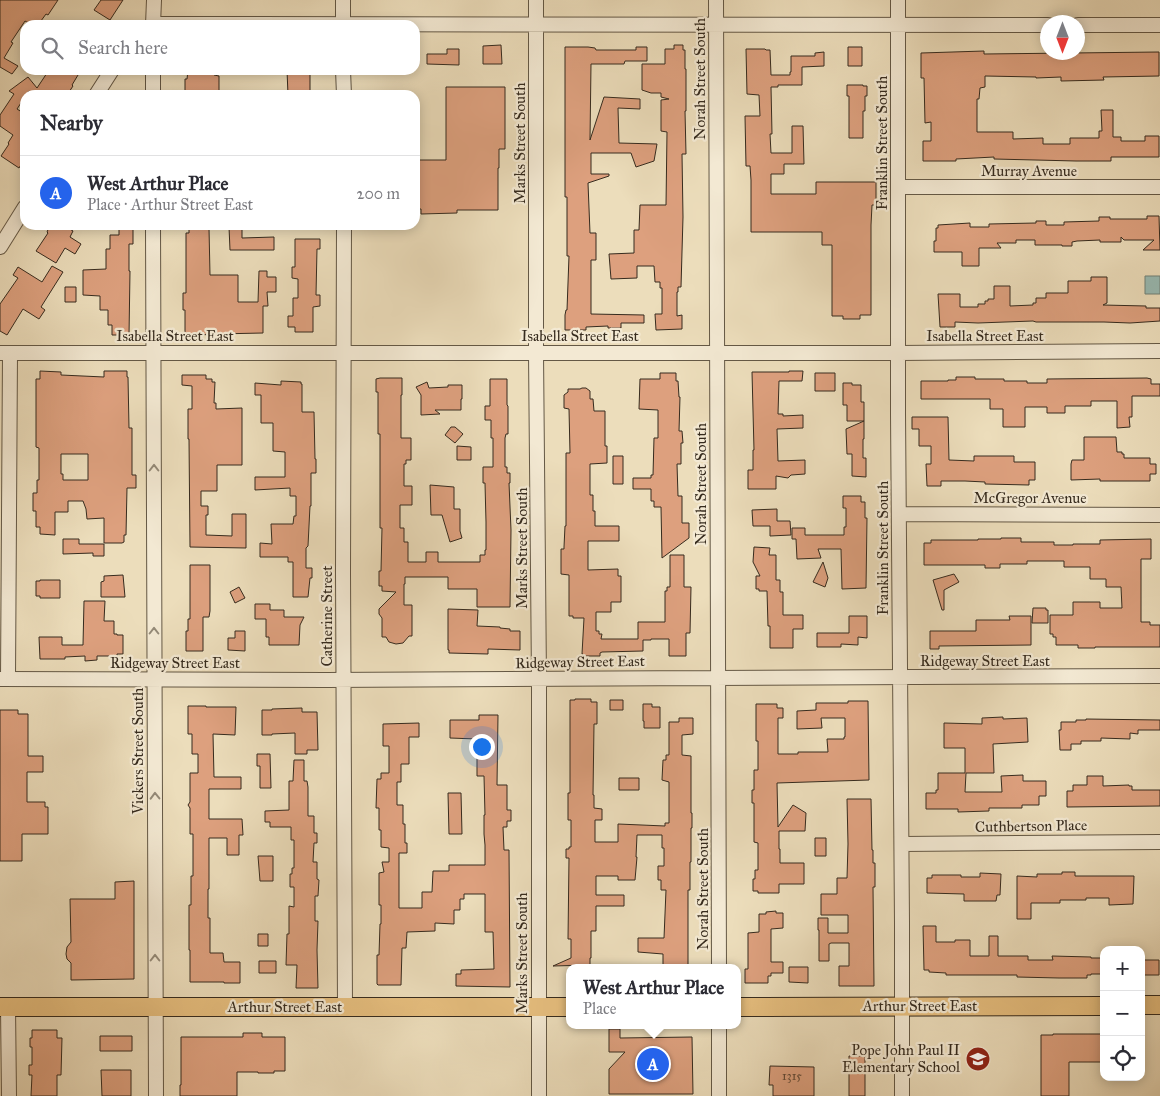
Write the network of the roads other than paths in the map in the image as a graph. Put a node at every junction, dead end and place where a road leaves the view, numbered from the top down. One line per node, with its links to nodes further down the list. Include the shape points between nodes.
1 (154, 0): 6 (street)
2 (343, 0): 7 (street)
3 (536, 0): 9 (street, Marks Street South)
4 (716, 0): 10 (street, Norah Street South)
5 (898, 0): 11 (street, Franklin Street South)
6 (153, 20)
7 (343, 20)
8 (420, 24): 9 (street)
9 (536, 25): 10 (street); 32 (street, Marks Street South)
10 (716, 25): 11 (street); 29 (street, Norah Street South)
11 (898, 25): 12 (street); 21 (street, Franklin Street South)
12 (1040, 25)
13 (1085, 25): 14 (street)
14 (1160, 25)
15 (109, 75): 18 (street)
16 (153, 75): 19 (street)
17 (344, 75): 20 (street)
18 (99, 90)
19 (153, 90)
20 (344, 90)
21 (899, 187): 22 (street, Murray Avenue); 33 (street, Franklin Street South)
22 (1160, 187)
23 (20, 215): 26 (street)
24 (153, 230): 28 (street, Vickers Street South)
25 (344, 230): 31 (street, Catherine Street)
26 (0, 247)
27 (1160, 351): 33 (street, Isabella Street East)
28 (153, 352): 30 (street, Isabella Street East); 31 (street, Isabella Street East); 40 (street, Vickers Street South, one-way to 28)
29 (717, 352): 32 (street, Isabella Street East); 33 (street, Isabella Street East); 37 (street, Norah Street South)
30 (5, 353): 39 (street)
31 (344, 353): 32 (street, Isabella Street East); 42 (street, Catherine Street)
32 (536, 353): 41 (street, Marks Street South)
33 (898, 353): 34 (street, Franklin Street South)
34 (899, 514): 35 (street, McGregor Avenue); 38 (street, Franklin Street South)
35 (1160, 515)
36 (1160, 676): 38 (street, Ridgeway Street East)
37 (718, 677): 38 (street, Ridgeway Street East); 41 (street, Ridgeway Street East); 45 (street, Norah Street South)
38 (900, 678): 44 (street, Franklin Street South)
39 (4, 679): 40 (street, Ridgeway Street East)
40 (154, 679): 42 (street, Ridgeway Street East); 51 (street, Vickers Street South, one-way to 40)
41 (539, 679): 42 (street, Ridgeway Street East); 53 (street, Marks Street South)
42 (344, 680): 52 (street, Catherine Street)
43 (1160, 842): 44 (street, Cuthbertson Place)
44 (902, 844): 48 (street, Franklin Street South)
45 (719, 964)
46 (1145, 1005): 47 (main road)
47 (1160, 1005)
48 (902, 1006): 49 (main road, Arthur Street East); 55 (main road, Arthur Street East); 61 (street, Franklin Street South)
49 (1100, 1006)
50 (4, 1007): 51 (main road, Arthur Street East); 57 (street)
51 (155, 1007): 52 (main road, Arthur Street East); 58 (street, Vickers Street South)
52 (345, 1007): 53 (main road, Arthur Street East)
53 (538, 1007): 54 (main road, Arthur Street East); 59 (street, Marks Street South)
54 (566, 1007)
55 (741, 1007)
56 (719, 1029): 60 (street)
57 (9, 1096)
58 (156, 1096)
59 (539, 1096)
60 (720, 1096)
61 (902, 1096)

